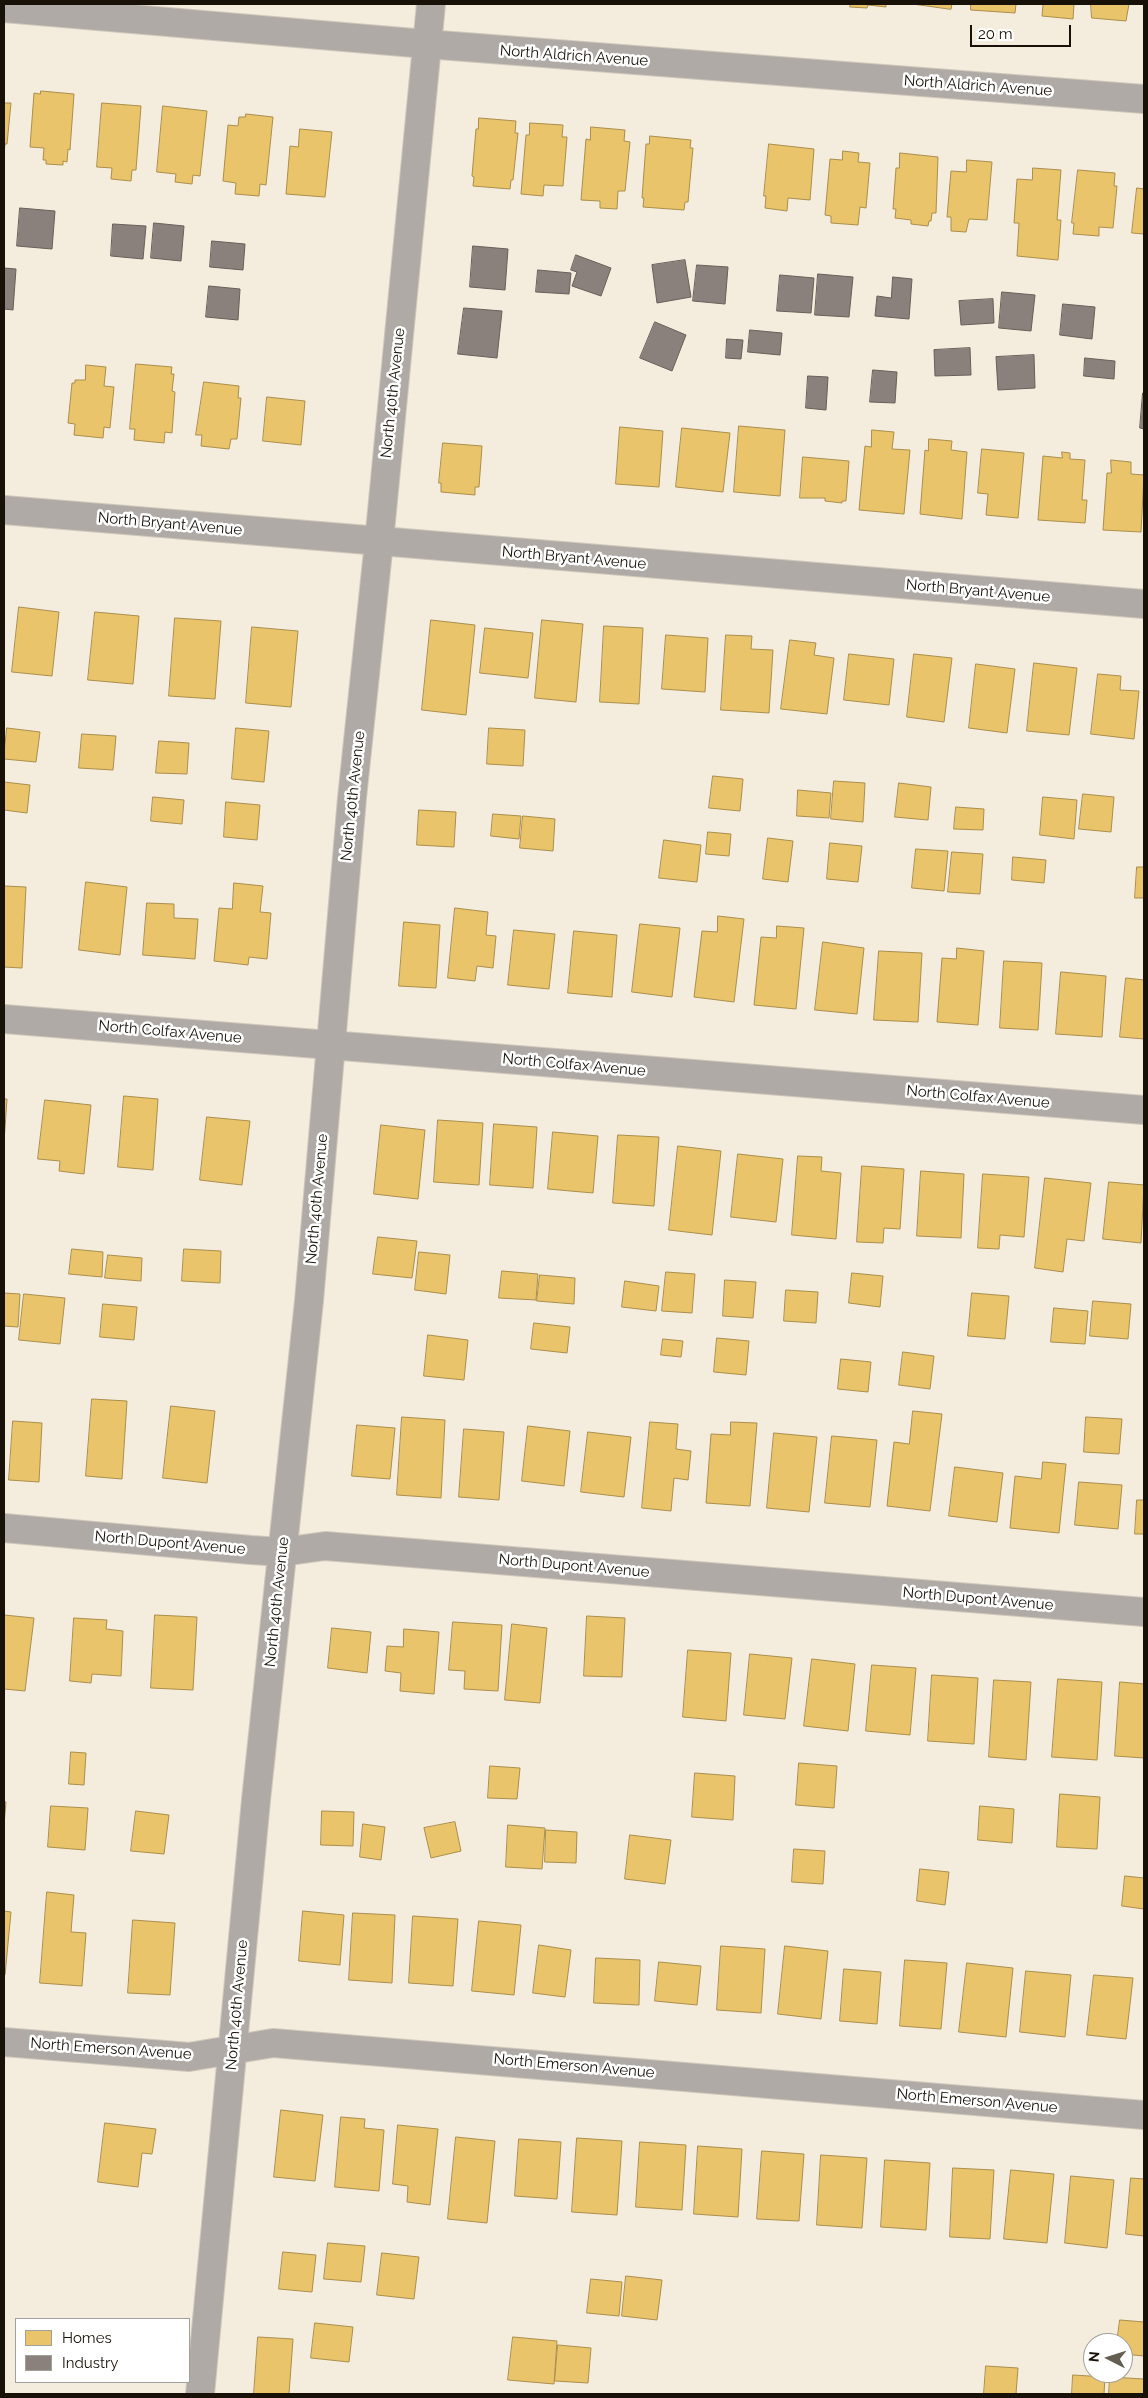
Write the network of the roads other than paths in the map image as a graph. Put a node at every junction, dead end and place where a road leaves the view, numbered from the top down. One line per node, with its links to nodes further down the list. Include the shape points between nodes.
1 (431, 4): 3 (street, North 40th Avenue)
2 (4, 8): 3 (street, North Aldrich Avenue)
3 (426, 44): 4 (street, North Aldrich Avenue); 6 (street, North 40th Avenue)
4 (1144, 99)
5 (4, 510): 6 (street, North Bryant Avenue)
6 (379, 542): 7 (street, North Bryant Avenue); 9 (street, North 40th Avenue)
7 (1144, 604)
8 (4, 1019): 9 (street, North Colfax Avenue)
9 (330, 1046): 10 (street, North Colfax Avenue); 12 (street, North 40th Avenue, via 309,1301)
10 (1144, 1110)
11 (4, 1528): 12 (street, North Dupont Avenue)
12 (282, 1552): 13 (street, North Dupont Avenue, via 325,1546); 15 (street, North 40th Avenue)
13 (1144, 1612)
14 (4, 2042): 15 (street, North Emerson Avenue, via 188,2057)
15 (233, 2050): 16 (street, North Emerson Avenue, via 273,2043); 17 (street, North 40th Avenue)
16 (1144, 2115)
17 (200, 2394)

